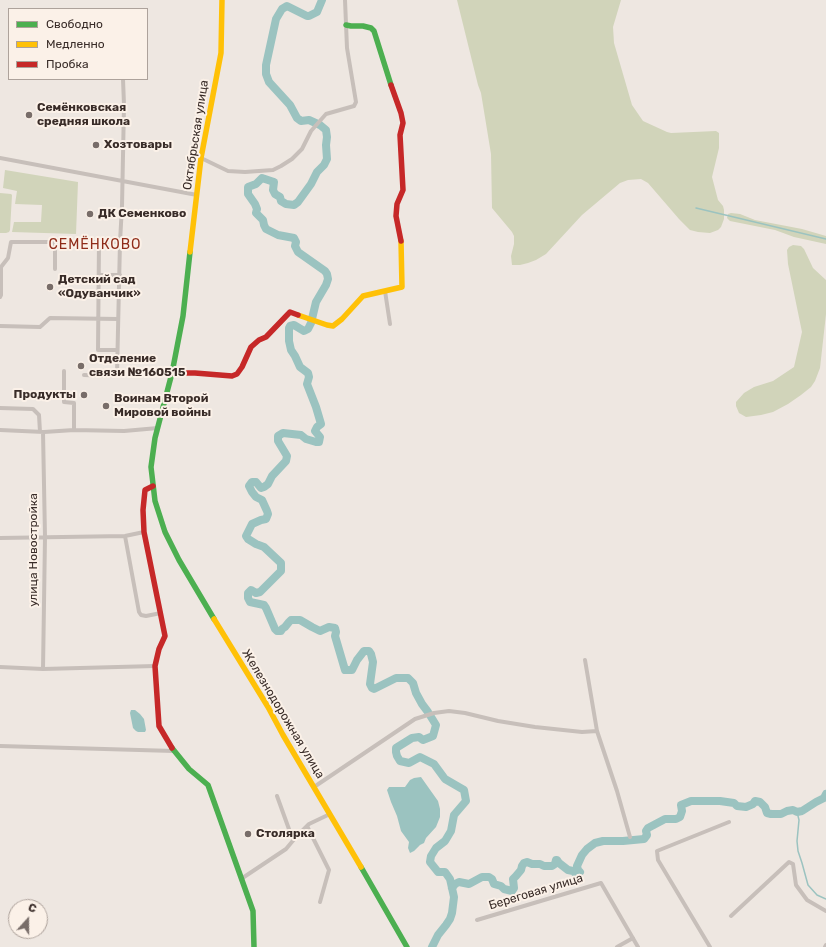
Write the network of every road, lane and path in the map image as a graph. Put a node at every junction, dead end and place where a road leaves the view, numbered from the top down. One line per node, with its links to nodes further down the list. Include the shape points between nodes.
1 (222, 0): 6 (street, Октябрьская улица, via 221,53)
2 (345, 0): 3 (street)
3 (346, 25): 6 (street, via 356,102 354,106 326,114 311,131 302,149 292,159 273,170 228,171); 15 (street, via 363,26 374,31 403,124 400,135 403,190 397,204 396,216 401,250 402,288)
4 (123, 80): 7 (street)
5 (0, 158): 7 (street)
6 (201, 158): 8 (street, Октябрьская улица)
7 (123, 181): 8 (street); 11 (street)
8 (197, 196): 23 (street, Октябрьская улица, via 183,316)
9 (55, 242): 10 (street); 12 (street); 16 (street, via 10,242 8,258 1,267)
10 (99, 242): 11 (street); 13 (street)
11 (120, 242): 14 (street)
12 (55, 269)
13 (99, 275): 14 (street); 17 (street)
14 (120, 275): 18 (street)
15 (385, 291): 19 (street); 23 (street, via 363,296 333,326 290,312 266,337 251,347 242,367 232,376)
16 (0, 297)
17 (98, 319): 18 (street); 20 (street, via 50,318 40,327); 21 (street, via 98,350)
18 (118, 319): 21 (street)
19 (390, 324)
20 (0, 326)
21 (117, 350): 24 (street, via 116,374)
22 (64, 371): 28 (street, via 64,402 74,403)
23 (172, 373): 26 (street, Октябрьская улица)
24 (84, 375)
25 (0, 408): 29 (street, улица Новостройка, via 33,409 39,415)
26 (158, 428): 28 (street, via 124,431); 30 (street, Октябрьская улица, via 151,467)
27 (0, 430): 29 (street)
28 (74, 430): 29 (street)
29 (42, 432): 33 (street, улица Новостройка)
30 (153, 486): 31 (street, via 146,490 142,510); 43 (street, Железнодорожная улица, via 165,532 179,560)
31 (144, 532): 32 (street); 35 (street)
32 (125, 536): 33 (street); 35 (street, via 139,612 141,616)
33 (45, 537): 34 (street); 39 (street, улица Новостройка)
34 (0, 538)
35 (161, 613): 37 (street, via 165,636 159,648)
36 (584, 660): 40 (street)
37 (156, 666): 39 (street); 42 (street, via 159,726)
38 (0, 667): 39 (street)
39 (43, 669)
40 (597, 732): 43 (street, via 535,727 449,711 434,713 415,719); 48 (street)
41 (0, 746): 42 (street)
42 (174, 751): 50 (street, via 189,769 208,785)
43 (314, 787): 45 (street, Железнодорожная улица)
44 (277, 796): 49 (street)
45 (330, 814): 47 (street); 57 (street, Железнодорожная улица)
46 (729, 822): 60 (street, via 657,851 658,860)
47 (307, 826): 49 (street); 51 (street, via 330,870)
48 (630, 838)
49 (294, 839): 50 (street, via 286,849)
50 (241, 879): 56 (street, via 253,911)
51 (320, 902)
52 (826, 911): 53 (street, via 807,900 796,885 794,864 789,862)
53 (731, 916)
54 (477, 920): 55 (street, Береговая улица, via 601,883)
55 (632, 938): 58 (street); 59 (street)
56 (254, 947)
57 (408, 947)
58 (617, 947)
59 (638, 947)
60 (710, 947)

